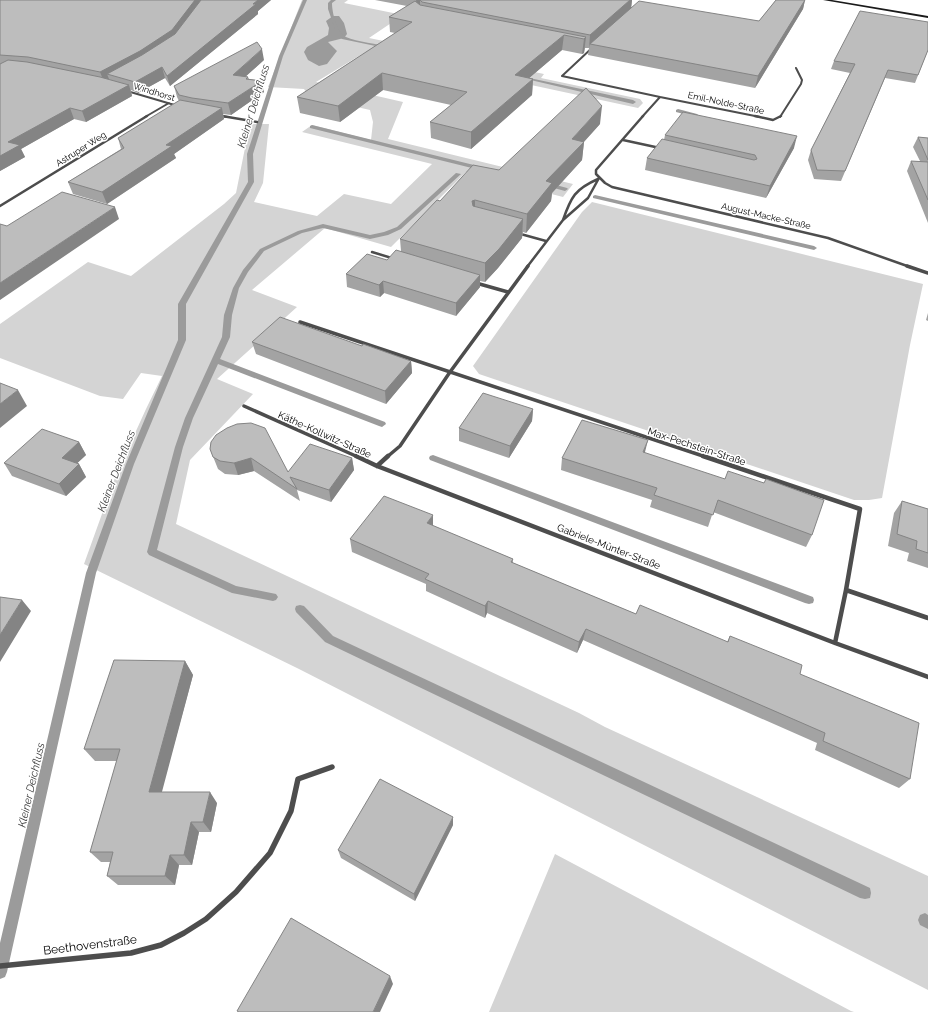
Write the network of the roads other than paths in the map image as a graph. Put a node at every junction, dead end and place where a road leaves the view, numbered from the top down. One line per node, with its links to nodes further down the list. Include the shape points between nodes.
1 (824, 0): 2 (main road)
2 (928, 17)
3 (594, 46): 5 (street)
4 (581, 49): 5 (street)
5 (589, 51): 8 (street, Emil-Nolde-Straße, via 562,76)
6 (796, 68): 8 (street, Emil-Nolde-Straße, via 802,80 801,84 780,118 773,120)
7 (123, 90): 9 (street, Windhorst)
8 (660, 97): 13 (street)
9 (168, 103): 10 (street, Windhorst); 16 (street, Astruper Weg)
10 (184, 108)
11 (216, 116): 12 (street)
12 (257, 122)
13 (623, 140): 14 (street); 15 (street, via 596,170)
14 (661, 149)
15 (599, 178): 17 (street, Käthe-Kollwitz-Straße, via 588,198); 17 (street, Käthe-Kollwitz-Straße, via 577,189 568,204); 22 (street, August-Macke-Straße, via 612,187 828,238)
16 (0, 206)
17 (563, 220): 19 (street, Käthe-Kollwitz-Straße)
18 (510, 231): 19 (street)
19 (546, 241): 24 (street, Käthe-Kollwitz-Straße)
20 (372, 252): 21 (street)
21 (402, 261)
22 (928, 273)
23 (470, 281): 24 (street)
24 (508, 292): 26 (street, Käthe-Kollwitz-Straße)
25 (300, 322): 26 (street)
26 (450, 372): 28 (street, Käthe-Kollwitz-Straße, via 400,446); 29 (street, Max-Pechstein-Straße, via 860,509)
27 (244, 406): 28 (street, Käthe-Kollwitz-Straße)
28 (378, 466): 31 (street, Gabriele-Münter-Straße)
29 (846, 590): 30 (street); 31 (street)
30 (928, 618)
31 (835, 643): 32 (street, Gabriele-Münter-Straße)
32 (928, 677)
33 (332, 766): 34 (street, Beethovenstraße, via 298,779 291,811 270,853 236,892 206,919 184,933 161,945 131,953)
34 (0, 966)

